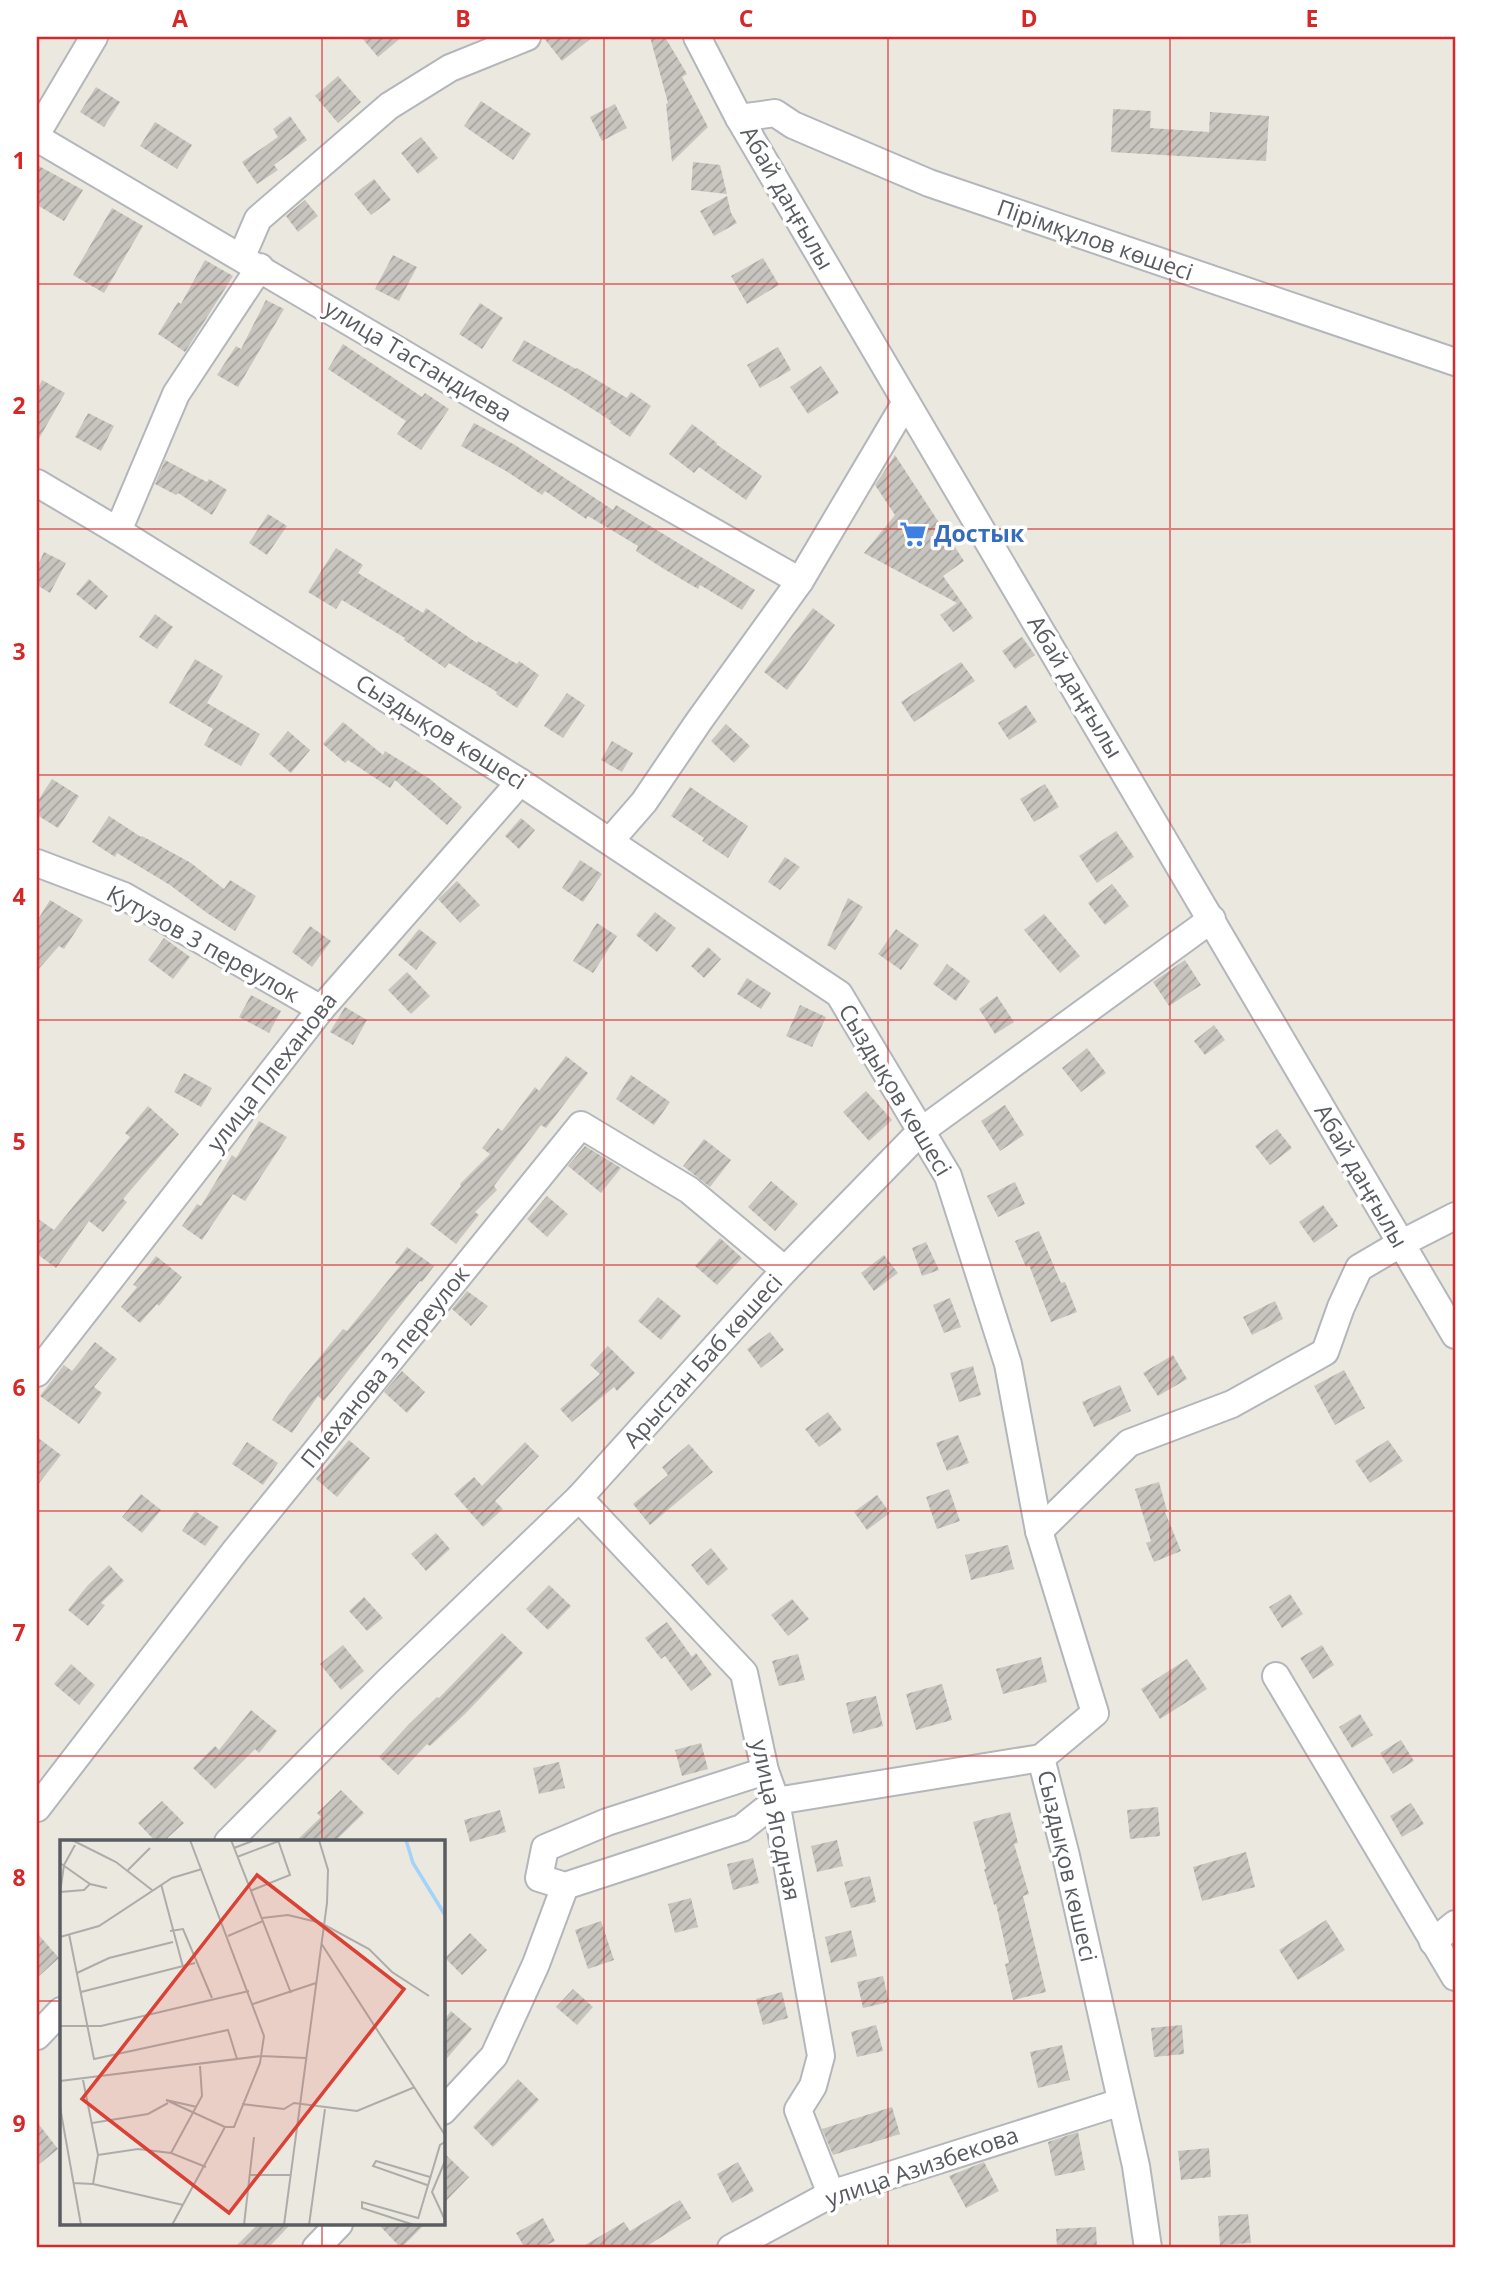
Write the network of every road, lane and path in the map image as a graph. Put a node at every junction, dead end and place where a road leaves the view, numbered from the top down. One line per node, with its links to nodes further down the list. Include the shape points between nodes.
1 (94, 37): 5 (street)
2 (527, 37): 6 (street, via 450,68 389,106 258,219)
3 (696, 37): 4 (street, Абай даңғылы)
4 (739, 118): 7 (street, Пірімқұлов көшесі, via 775,113 929,183); 8 (street, Абай даңғылы)
5 (37, 135): 6 (street, улица Тастандиева)
6 (251, 262): 10 (street, via 176,394); 11 (street, улица Тастандиева)
7 (1455, 362)
8 (906, 402): 11 (street); 15 (street, Абай даңғылы)
9 (37, 483): 10 (street, Сыздықов көшесі)
10 (118, 531): 12 (street, Сыздықов көшесі)
11 (800, 581): 13 (street, via 644,802)
12 (520, 782): 13 (street, Сыздықов көшесі); 16 (street, улица Плеханова)
13 (610, 841): 17 (street, Сыздықов көшесі, via 839,994)
14 (39, 868): 16 (street, Кутузов 3 переулок, via 124,896)
15 (1212, 919): 17 (street, Арыстан Баб көшесі); 19 (street, Абай даңғылы)
16 (321, 1009): 22 (street, улица Плеханова)
17 (921, 1131): 20 (street, Арыстан Баб көшесі); 24 (street, Сыздықов көшесі, via 948,1176 1008,1364)
18 (1455, 1216): 19 (street)
19 (1400, 1244): 21 (street, Абай даңғылы); 24 (street, via 1359,1269 1325,1352 1232,1405 1129,1443)
20 (785, 1270): 23 (street, Арыстан Баб көшесі); 29 (street, Плеханова 3 переулок, via 689,1190 581,1125 230,1557)
21 (1455, 1335)
22 (37, 1373)
23 (579, 1498): 27 (street, улица Ягодная, via 744,1673); 30 (street, Арыстан Баб көшесі)
24 (1039, 1531): 26 (street, Сыздықов көшесі, via 1095,1713)
25 (1276, 1676): 33 (street)
26 (1041, 1758): 28 (street); 37 (street, Сыздықов көшесі)
27 (765, 1771): 28 (street, улица Ягодная); 31 (street, via 607,1822 545,1848 540,1878)
28 (776, 1801): 31 (street, via 742,1828); 39 (street, улица Ягодная, via 821,2056 814,2086 798,2110)
29 (37, 1808)
30 (231, 1840)
31 (565, 1886): 38 (street, via 494,2056)
32 (1455, 1924): 33 (street)
33 (1433, 1941): 34 (street)
34 (1455, 1977)
35 (60, 2012): 36 (street)
36 (37, 2036)
37 (1121, 2102): 39 (street, улица Азизбекова); 43 (street, Сыздықов көшесі)
38 (444, 2110)
39 (831, 2194): 42 (street, улица Азизбекова)
40 (337, 2226): 41 (street)
41 (316, 2248)
42 (731, 2248)
43 (1148, 2248)

